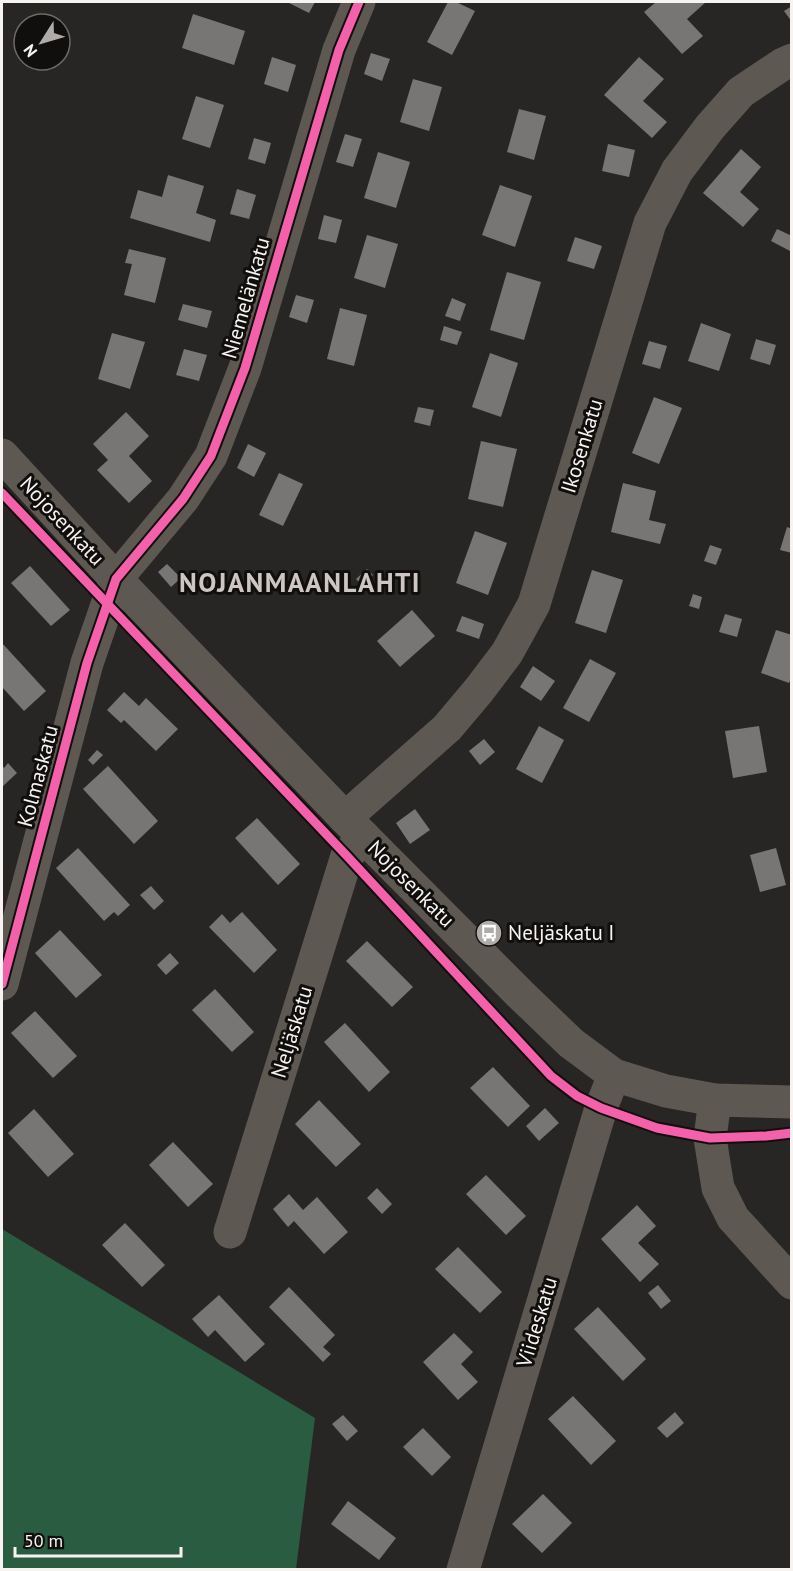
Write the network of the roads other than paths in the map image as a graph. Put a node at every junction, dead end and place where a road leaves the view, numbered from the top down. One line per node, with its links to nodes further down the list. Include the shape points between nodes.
1 (359, 2): 4 (street, Niemelänkatu, via 339,50 245,368 211,456 183,499)
2 (792, 60): 5 (street, Ikosenkatu, via 741,92 710,127 677,171 650,223 534,604 507,653 447,728)
3 (2, 455): 4 (street, Nojosenkatu)
4 (116, 579): 5 (street, Nojosenkatu); 6 (street, Kolmaskatu, via 87,663)
5 (354, 827): 7 (street, Nojosenkatu, via 570,1043); 10 (street, Neljäskatu)
6 (2, 984)
7 (614, 1075): 8 (street, Nojosenkatu, via 666,1091); 12 (street, Viideskatu)
8 (715, 1100): 9 (street, Nojosenkatu); 11 (street, via 710,1138 718,1188 733,1218)
9 (792, 1102)
10 (230, 1232)
11 (792, 1283)
12 (464, 1569)

